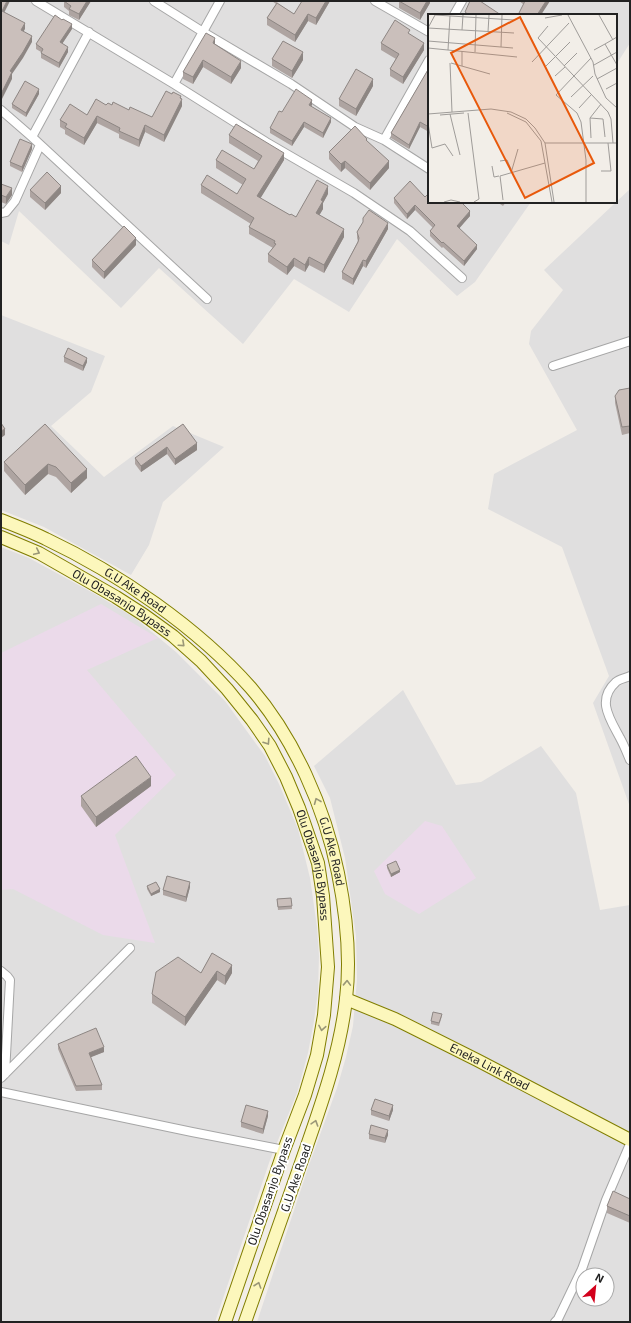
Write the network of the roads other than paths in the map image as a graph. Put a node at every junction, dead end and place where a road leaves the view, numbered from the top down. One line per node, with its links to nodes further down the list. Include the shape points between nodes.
1 (36, 1): 8 (street)
2 (154, 1): 9 (street)
3 (220, 1): 9 (street)
4 (375, 1): 7 (street)
5 (462, 1): 6 (street)
6 (455, 14)
7 (428, 31)
8 (89, 32): 11 (street); 13 (street)
9 (203, 32): 11 (street); 14 (street, via 291,84 355,127)
10 (428, 62): 14 (street)
11 (174, 84): 18 (street, via 410,231)
12 (1, 110): 13 (street)
13 (32, 137): 15 (street)
14 (384, 140): 16 (street)
15 (40, 145): 17 (street, via 15,201 6,212); 19 (street)
16 (428, 168)
17 (1, 213)
18 (462, 278)
19 (207, 300)
20 (630, 341): 21 (street)
21 (553, 366)
22 (1, 520): 28 (main road, G.U Ake Road, one-way to 22, via 348,955 345,918 334,855 310,785 275,720 252,689 219,655 156,605 120,580 46,538)
23 (1, 537): 33 (main road, Olu Obasanjo Bypass, one-way to 33, via 39,553 76,573 173,636 201,661 252,720 270,746 286,777 318,863 328,967 317,1055)
24 (630, 676): 25 (street, via 616,682 605,702 609,717)
25 (630, 760)
26 (130, 948): 29 (street)
27 (1, 972): 29 (street, via 10,980)
28 (346, 999): 31 (main road, Eneka Link Road, via 395,1019 470,1056); 35 (main road, G.U Ake Road, one-way to 28, via 327,1085)
29 (3, 1076)
30 (1, 1092): 33 (street)
31 (630, 1140)
32 (630, 1144): 36 (street, via 606,1200 582,1269)
33 (284, 1150): 34 (main road, Olu Obasanjo Bypass)
34 (225, 1322)
35 (245, 1322)
36 (555, 1322)

